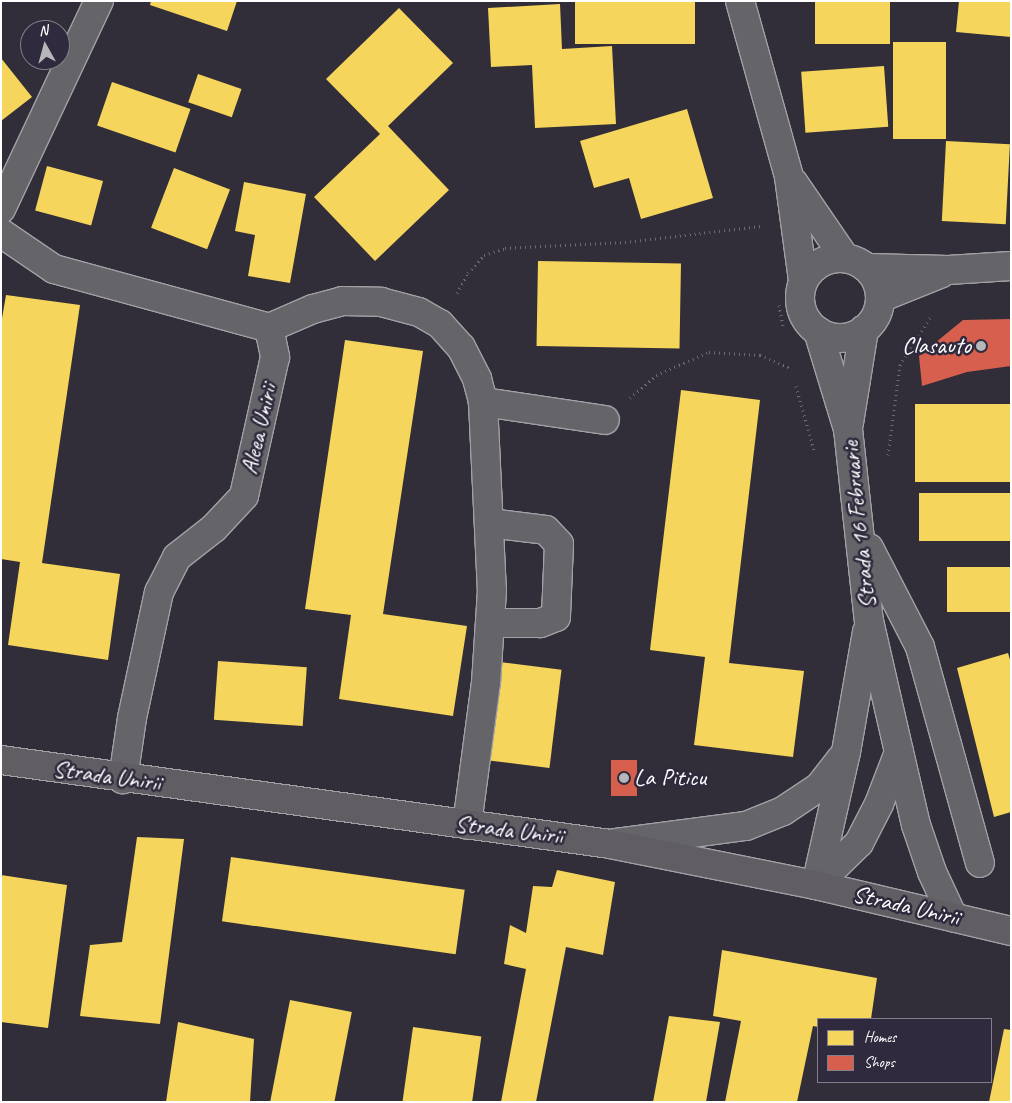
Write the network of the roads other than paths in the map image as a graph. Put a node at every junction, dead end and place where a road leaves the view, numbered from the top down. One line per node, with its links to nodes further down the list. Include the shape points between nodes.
1 (99, 1): 4 (street)
2 (740, 1): 3 (street)
3 (789, 177): 6 (street); 9 (street)
4 (1, 209)
5 (1, 233): 11 (street, via 54,269)
6 (856, 263): 8 (street); 9 (street, via 820,262); 10 (street, via 876,282)
7 (1011, 266): 8 (street)
8 (948, 270): 10 (street)
9 (804, 280): 13 (street, via 801,308 807,321)
10 (880, 298): 12 (street, via 872,321)
11 (268, 328): 14 (street, via 313,309 342,302 381,302 419,312 440,324 461,347 477,379); 24 (street, Aleea Unirii, via 275,357 244,496 214,528 177,557 159,592 132,718)
12 (864, 329): 13 (street, via 841,337); 16 (street, Strada 16 Februarie)
13 (818, 331): 16 (street, Strada 16 Februarie)
14 (483, 402): 15 (street); 17 (street)
15 (605, 420)
16 (848, 429): 18 (street, Strada 16 Februarie)
17 (489, 523): 20 (street); 20 (street, via 546,530 559,544 556,617 540,623)
18 (862, 536): 19 (street, Strada 16 Februarie); 27 (street, via 920,647)
19 (870, 621): 21 (street, Strada 16 Februarie); 22 (street, Strada 16 Februarie)
20 (490, 623): 25 (street, via 486,682)
21 (846, 752): 26 (street, Strada 16 Februarie, via 819,787 776,814 746,826); 28 (street, Strada 16 Februarie)
22 (899, 752): 28 (street, via 879,804 859,843); 29 (street, Strada 16 Februarie, via 920,834)
23 (1, 760): 24 (main road, Strada Unirii)
24 (123, 779): 25 (main road, Strada Unirii)
25 (467, 825): 26 (main road, Strada Unirii)
26 (610, 844): 28 (main road, Strada Unirii)
27 (980, 862)
28 (816, 885): 29 (main road, Strada Unirii)
29 (953, 917): 30 (main road, Strada Unirii)
30 (1011, 931)

